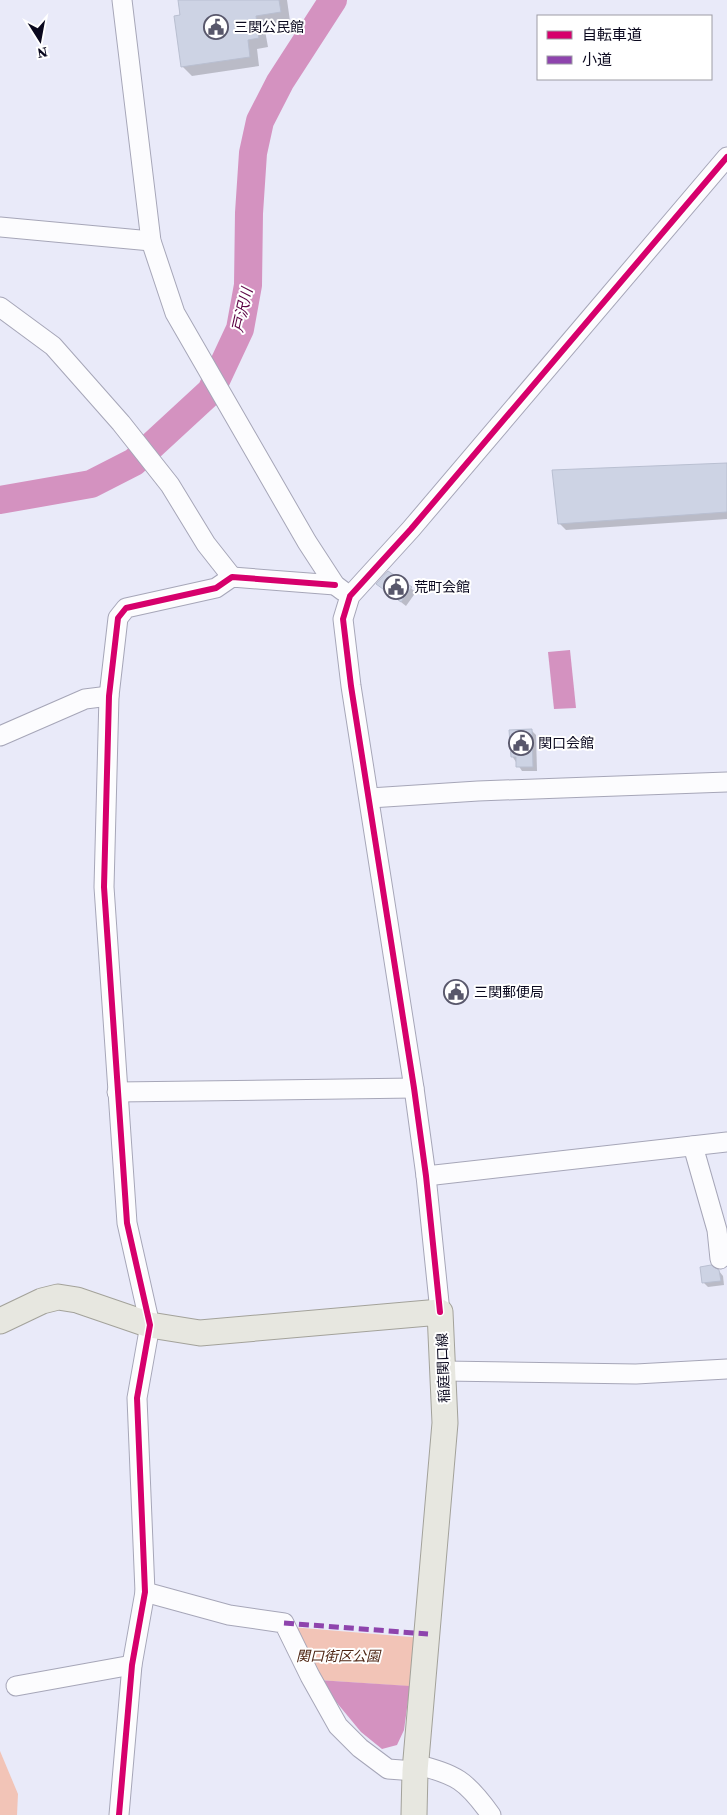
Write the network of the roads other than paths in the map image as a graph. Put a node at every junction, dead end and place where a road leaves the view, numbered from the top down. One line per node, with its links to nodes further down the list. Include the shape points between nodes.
1 (122, 0): 4 (street)
2 (727, 157): 7 (street, via 411,529)
3 (0, 227): 4 (street)
4 (151, 241): 7 (street, via 175,313 193,346 306,542)
5 (0, 307): 6 (street, via 53,346 121,423 170,485 206,544)
6 (232, 577): 7 (street); 8 (street, via 216,588 126,608 118,618)
7 (342, 590): 11 (street, via 351,686)
8 (109, 696): 9 (street, via 85,699); 13 (street, via 104,887)
9 (0, 736)
10 (727, 782): 11 (street)
11 (370, 798): 12 (street)
12 (414, 1088): 13 (street); 16 (street)
13 (117, 1092): 20 (street, via 127,1223)
14 (727, 1142): 15 (street)
15 (693, 1146): 16 (street); 17 (street, via 717,1230)
16 (426, 1176): 18 (street)
17 (720, 1259)
18 (440, 1312): 20 (main road, 稲庭関口線, via 200,1334); 22 (main road, 稲庭関口線)
19 (0, 1321): 20 (main road, 稲庭関口線, via 58,1297 77,1300)
20 (150, 1325): 23 (street, via 137,1398)
21 (727, 1369): 22 (street, via 636,1374)
22 (444, 1371): 26 (main road, 稲庭関口線, via 445,1423)
23 (145, 1592): 24 (street); 26 (street, via 229,1615 284,1623 338,1726 388,1769)
24 (132, 1665): 25 (street); 27 (street)
25 (16, 1686)
26 (415, 1768): 28 (main road, 稲庭関口線); 29 (street, via 439,1770 463,1781)
27 (119, 1815)
28 (414, 1815)
29 (491, 1815)

